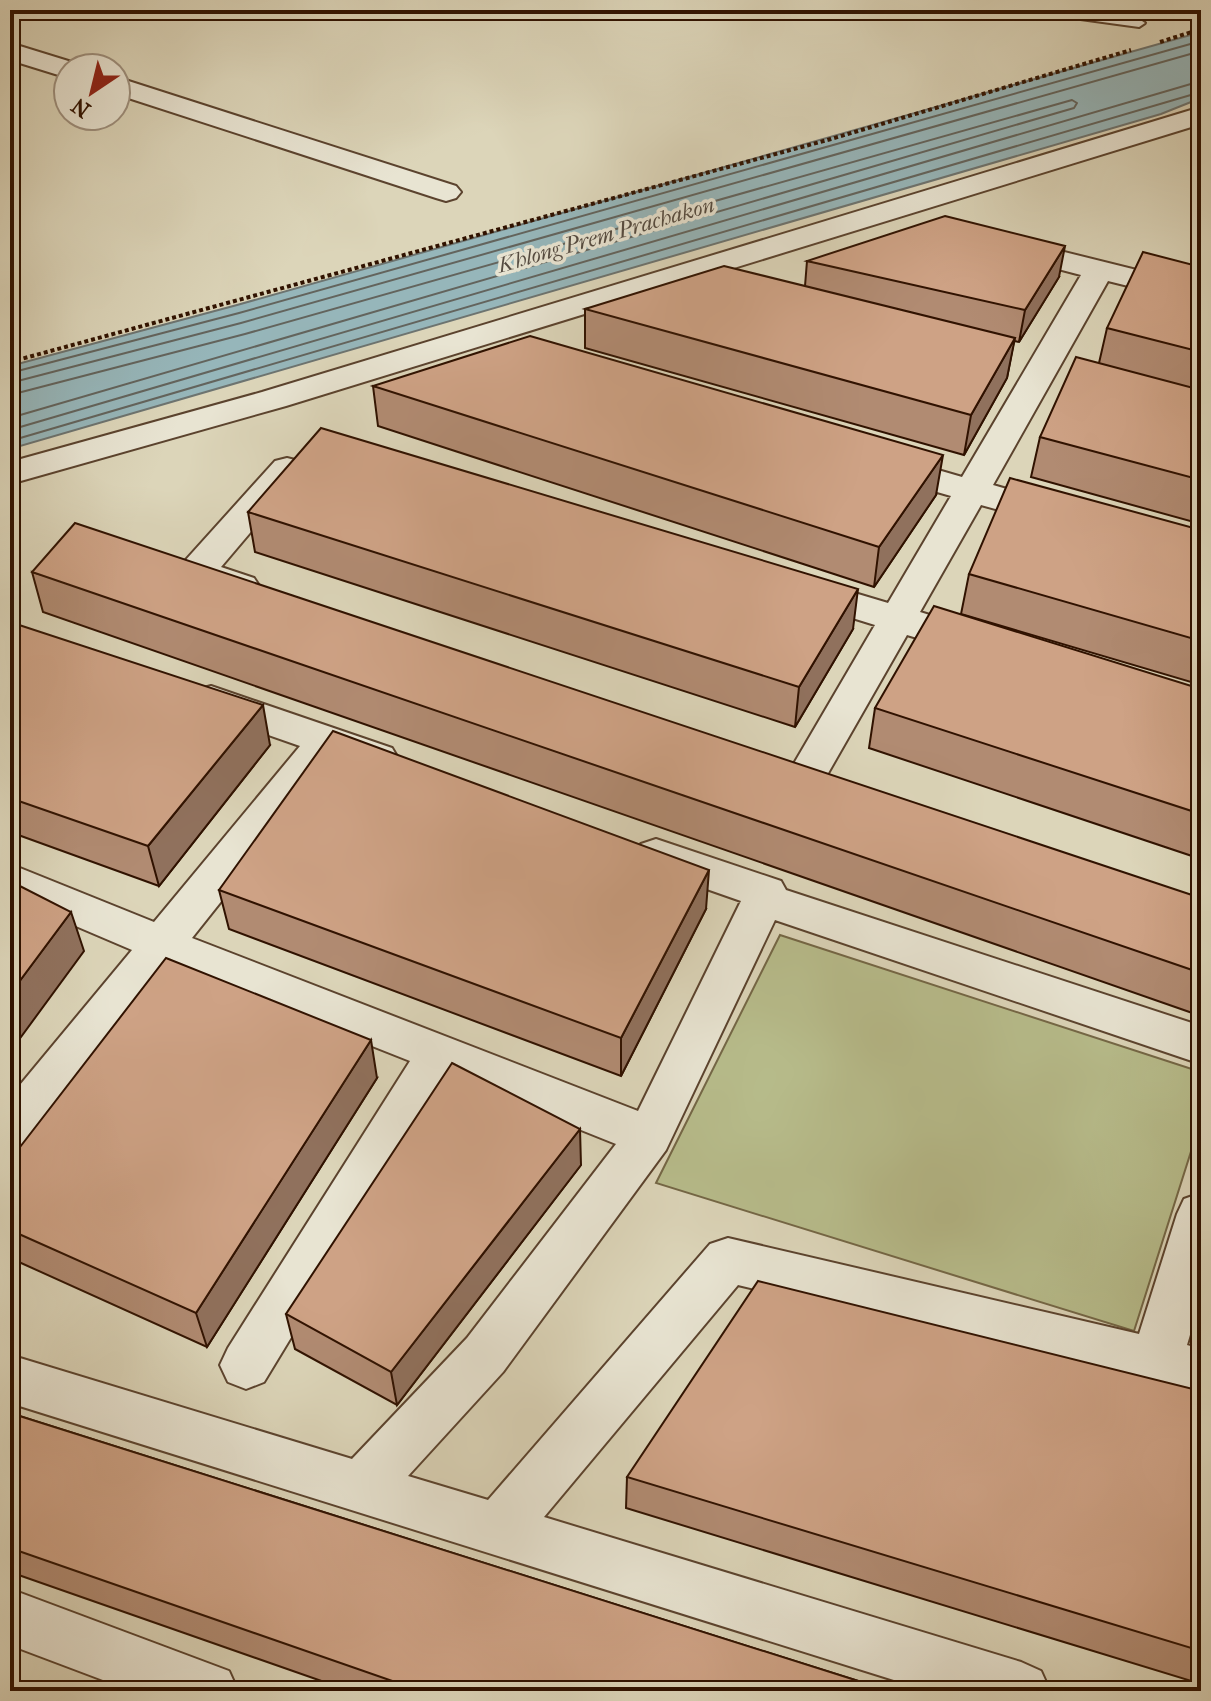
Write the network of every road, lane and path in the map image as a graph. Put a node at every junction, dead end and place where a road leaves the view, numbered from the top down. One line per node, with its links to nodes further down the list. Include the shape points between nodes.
1 (1044, 10): 2 (lane)
2 (1139, 23)
3 (1201, 29): 4 (path)
4 (1157, 43)
5 (1142, 47): 14 (path, via 831,139)
6 (10, 51): 7 (street)
7 (52, 65)
8 (132, 90): 10 (street)
9 (1201, 115): 17 (street, via 274,399)
10 (446, 192)
11 (979, 240): 12 (street)
12 (1100, 269): 13 (street); 18 (street)
13 (1201, 295)
14 (10, 362)
15 (309, 444): 21 (street, via 196,572)
16 (852, 456): 18 (street)
17 (10, 473)
18 (972, 491): 19 (street); 22 (street)
19 (1079, 521)
20 (761, 578): 22 (street)
21 (271, 597)
22 (897, 618): 23 (street); 27 (street)
23 (1003, 651)
24 (169, 685): 25 (street)
25 (327, 741): 26 (street); 31 (street)
26 (415, 771)
27 (809, 772)
28 (620, 842): 30 (street, via 766,893)
29 (10, 880): 31 (street)
30 (765, 900): 32 (street); 35 (street)
31 (162, 944): 33 (street); 34 (street)
32 (1201, 1045)
33 (439, 1054): 35 (street); 37 (street)
34 (10, 1131)
35 (649, 1136): 40 (street, via 485,1355)
36 (1201, 1214): 38 (street)
37 (246, 1365)
38 (1178, 1367): 41 (street, via 728,1260)
39 (10, 1379): 40 (street)
40 (361, 1488): 41 (street)
41 (498, 1530): 44 (street)
42 (10, 1617): 43 (street)
43 (209, 1691)
44 (1021, 1691)

